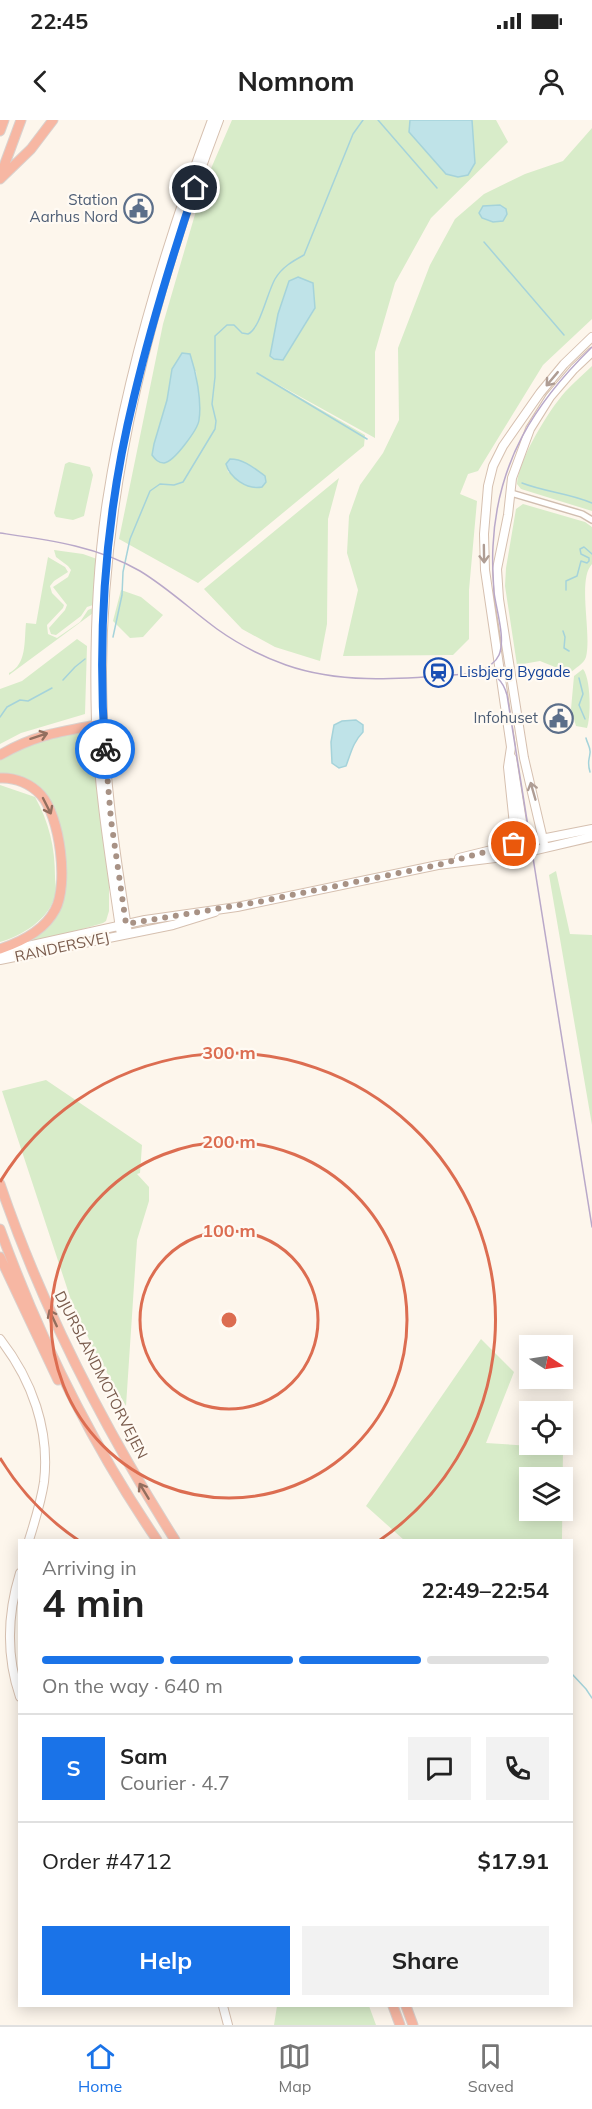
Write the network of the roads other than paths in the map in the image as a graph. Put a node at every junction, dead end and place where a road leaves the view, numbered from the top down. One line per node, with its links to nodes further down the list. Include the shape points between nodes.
1 (4, 120): 6 (highway)
2 (21, 120): 7 (highway)
3 (53, 120): 7 (highway, via 31,149)
4 (212, 120): 12 (street, via 146,325 117,444 100,563 96,645)
5 (219, 120): 12 (street, via 152,327 126,432 106,564)
6 (0, 131)
7 (0, 178)
8 (592, 337): 18 (street, one-way to 18, via 540,393 503,446 488,486 484,560 511,747 508,767)
9 (592, 352): 10 (street, via 539,412 519,454)
10 (511, 493): 11 (street); 17 (street, one-way to 10, via 524,758 498,589 497,569)
11 (592, 520)
12 (100, 725): 13 (highway, one-way to 12, via 46,734); 23 (street, via 105,822)
13 (0, 755)
14 (0, 778): 25 (highway, one-way to 25, via 17,780 42,795 56,828 63,878 60,901 47,921 20,942)
15 (592, 829): 17 (street, RANDERSVEJ)
16 (592, 837): 19 (street, RANDERSVEJ)
17 (543, 838): 18 (street, RANDERSVEJ); 19 (street)
18 (521, 843): 20 (street); 21 (street, RANDERSVEJ)
19 (545, 848): 20 (street, RANDERSVEJ)
20 (526, 853): 21 (street, RANDERSVEJ)
21 (438, 865): 22 (street, RANDERSVEJ)
22 (228, 908): 23 (street, RANDERSVEJ); 24 (street, RANDERSVEJ)
23 (123, 925): 24 (street); 25 (street, RANDERSVEJ)
24 (124, 934): 26 (street, RANDERSVEJ)
25 (0, 951)
26 (0, 960)
27 (0, 1184): 34 (highway, DJURSLANDMOTORVEJEN, one-way to 27, via 75,1365 42,1294)
28 (0, 1230): 31 (highway, DJURSLANDMOTORVEJEN, via 61,1371)
29 (0, 1257): 31 (highway, via 81,1423)
30 (0, 1340): 32 (street, via 14,1357 33,1395 43,1437 44,1481)
31 (143, 1519): 33 (highway, DJURSLANDMOTORVEJEN)
32 (29, 1539)
33 (156, 1539)
34 (174, 1539)
35 (18, 1581): 36 (street, via 9,1637 10,1661)
36 (18, 1690)
37 (223, 2007): 40 (street)
38 (393, 2007): 41 (highway)
39 (406, 2007): 42 (highway)
40 (228, 2025)
41 (400, 2025)
42 (413, 2025)

